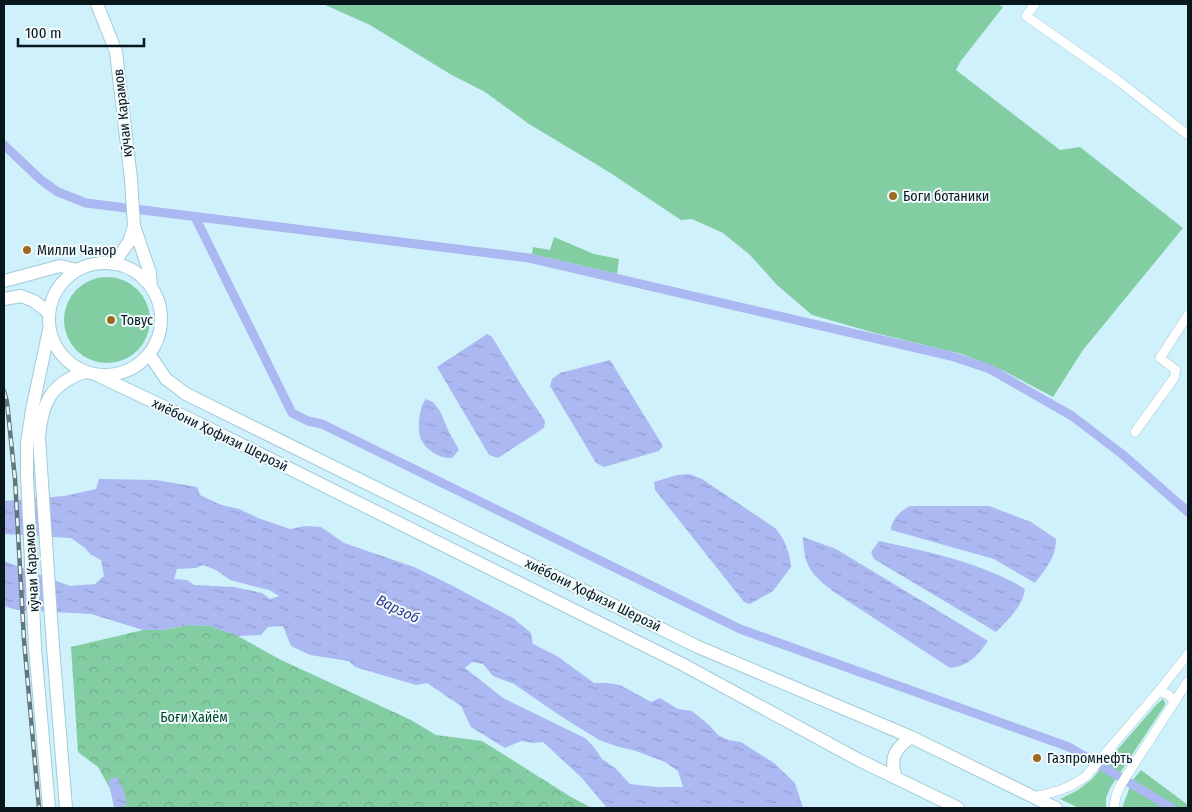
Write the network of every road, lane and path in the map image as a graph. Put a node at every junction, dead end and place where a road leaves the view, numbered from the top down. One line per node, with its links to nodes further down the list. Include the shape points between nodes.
1 (97, 4): 4 (main road, кӯчаи Карамов, via 116,52)
2 (1036, 4): 3 (street, via 1026,16)
3 (1187, 133)
4 (134, 226): 5 (main road, кӯчаи Карамов, via 129,242); 8 (main road, кӯчаи Карамов, via 150,273)
5 (113, 264): 6 (main road, хиёбони Ҳофизи Шерозӣ, via 89,265); 8 (main road, хиёбони Ҳофизи Шерозӣ, via 134,272)
6 (78, 270): 7 (main road, хиёбони Ҳофизи Шерозӣ, via 60,266); 10 (main road, хиёбони Ҳофизи Шерозӣ, via 58,288)
7 (4, 281)
8 (151, 286): 13 (main road, via 161,313 156,342)
9 (4, 299): 10 (main road, via 21,296)
10 (49, 313): 12 (main road, хиёбони Ҳофизи Шерозӣ)
11 (1188, 315): 15 (street, via 1160,358 1176,370 1174,378)
12 (49, 330): 14 (main road, хиёбони Ҳофизи Шерозӣ, via 56,348 68,363); 23 (main road, кӯчаи Карамов, via 32,410 27,475 35,648)
13 (149, 354): 14 (main road, via 126,372 112,376); 20 (main road, хиёбони Ҳофизи Шерозӣ, via 166,379 186,394 696,646)
14 (91, 374): 21 (main road, хиёбони Ҳофизи Шерозӣ, via 198,423 682,664); 24 (main road, кӯчаи Карамов, via 66,380 51,394 45,403 39,438)
15 (1135, 432)
16 (1188, 654): 18 (street)
17 (1188, 681): 19 (street)
18 (1159, 691): 19 (street, via 1169,695); 22 (street, via 1080,781 1058,791)
19 (1174, 702): 27 (street, via 1120,786)
20 (911, 737): 21 (main road, via 894,755 892,764); 22 (main road, хиёбони Ҳофизи Шерозӣ)
21 (896, 777): 25 (main road, хиёбони Ҳофизи Шерозӣ)
22 (1032, 797): 26 (main road, хиёбони Ҳофизи Шерозӣ)
23 (49, 808)
24 (66, 808)
25 (958, 808)
26 (1056, 808)
27 (1114, 808)

